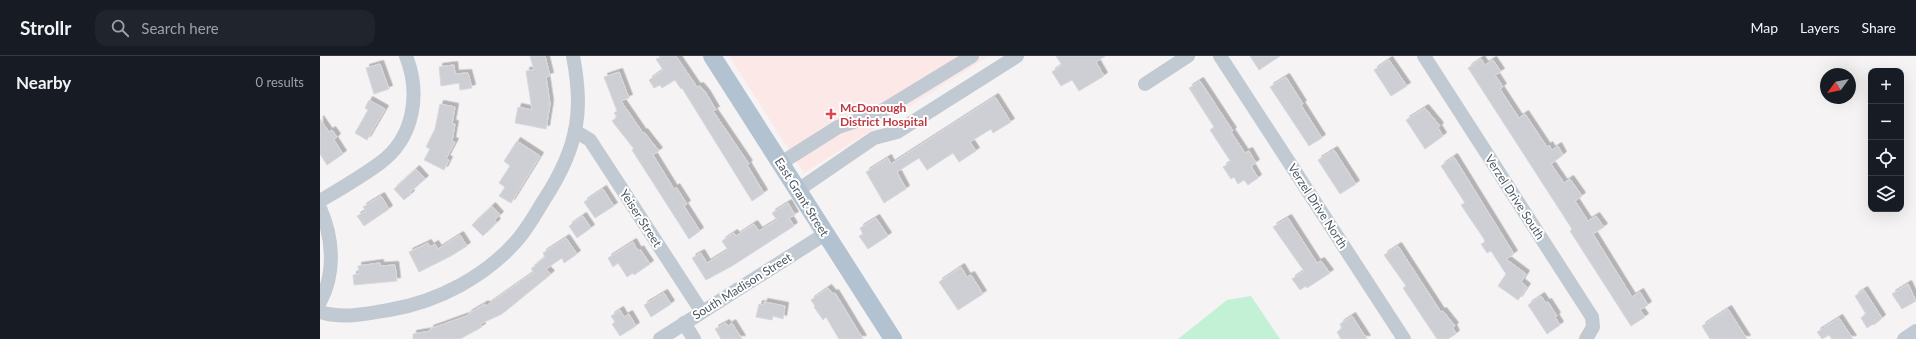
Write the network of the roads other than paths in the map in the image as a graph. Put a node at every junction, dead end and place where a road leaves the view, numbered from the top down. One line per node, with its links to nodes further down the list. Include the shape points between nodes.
1 (406, 56): 13 (street, via 411,69 414,99 408,128 380,163)
2 (573, 56): 10 (street, via 577,101)
3 (712, 56): 11 (main road, East Grant Street)
4 (972, 56): 11 (street, via 877,114 838,127)
5 (1017, 56): 12 (street, via 897,132 874,138)
6 (1188, 56): 9 (street)
7 (1220, 56): 24 (street, Verzel Drive North)
8 (1424, 56): 25 (street, Verzel Drive South, via 1592,317 1593,327)
9 (1144, 84)
10 (575, 131): 17 (street, via 562,169 528,226 507,250 478,274 440,295 396,309 338,315); 18 (street, Yeiser Street, via 590,140)
11 (781, 163): 12 (main road, East Grant Street)
12 (798, 190): 15 (main road, East Grant Street)
13 (320, 201)
14 (320, 208): 16 (street, via 329,234 331,250 331,266)
15 (825, 234): 18 (street, South Madison Street); 23 (main road, East Grant Street)
16 (320, 302)
17 (320, 312)
18 (702, 312): 19 (street, South Madison Street)
19 (684, 323): 21 (street, South Madison Street); 22 (street)
20 (1916, 331): 26 (street)
21 (660, 339)
22 (694, 339)
23 (893, 339)
24 (1404, 339)
25 (1586, 339)
26 (1904, 339)

